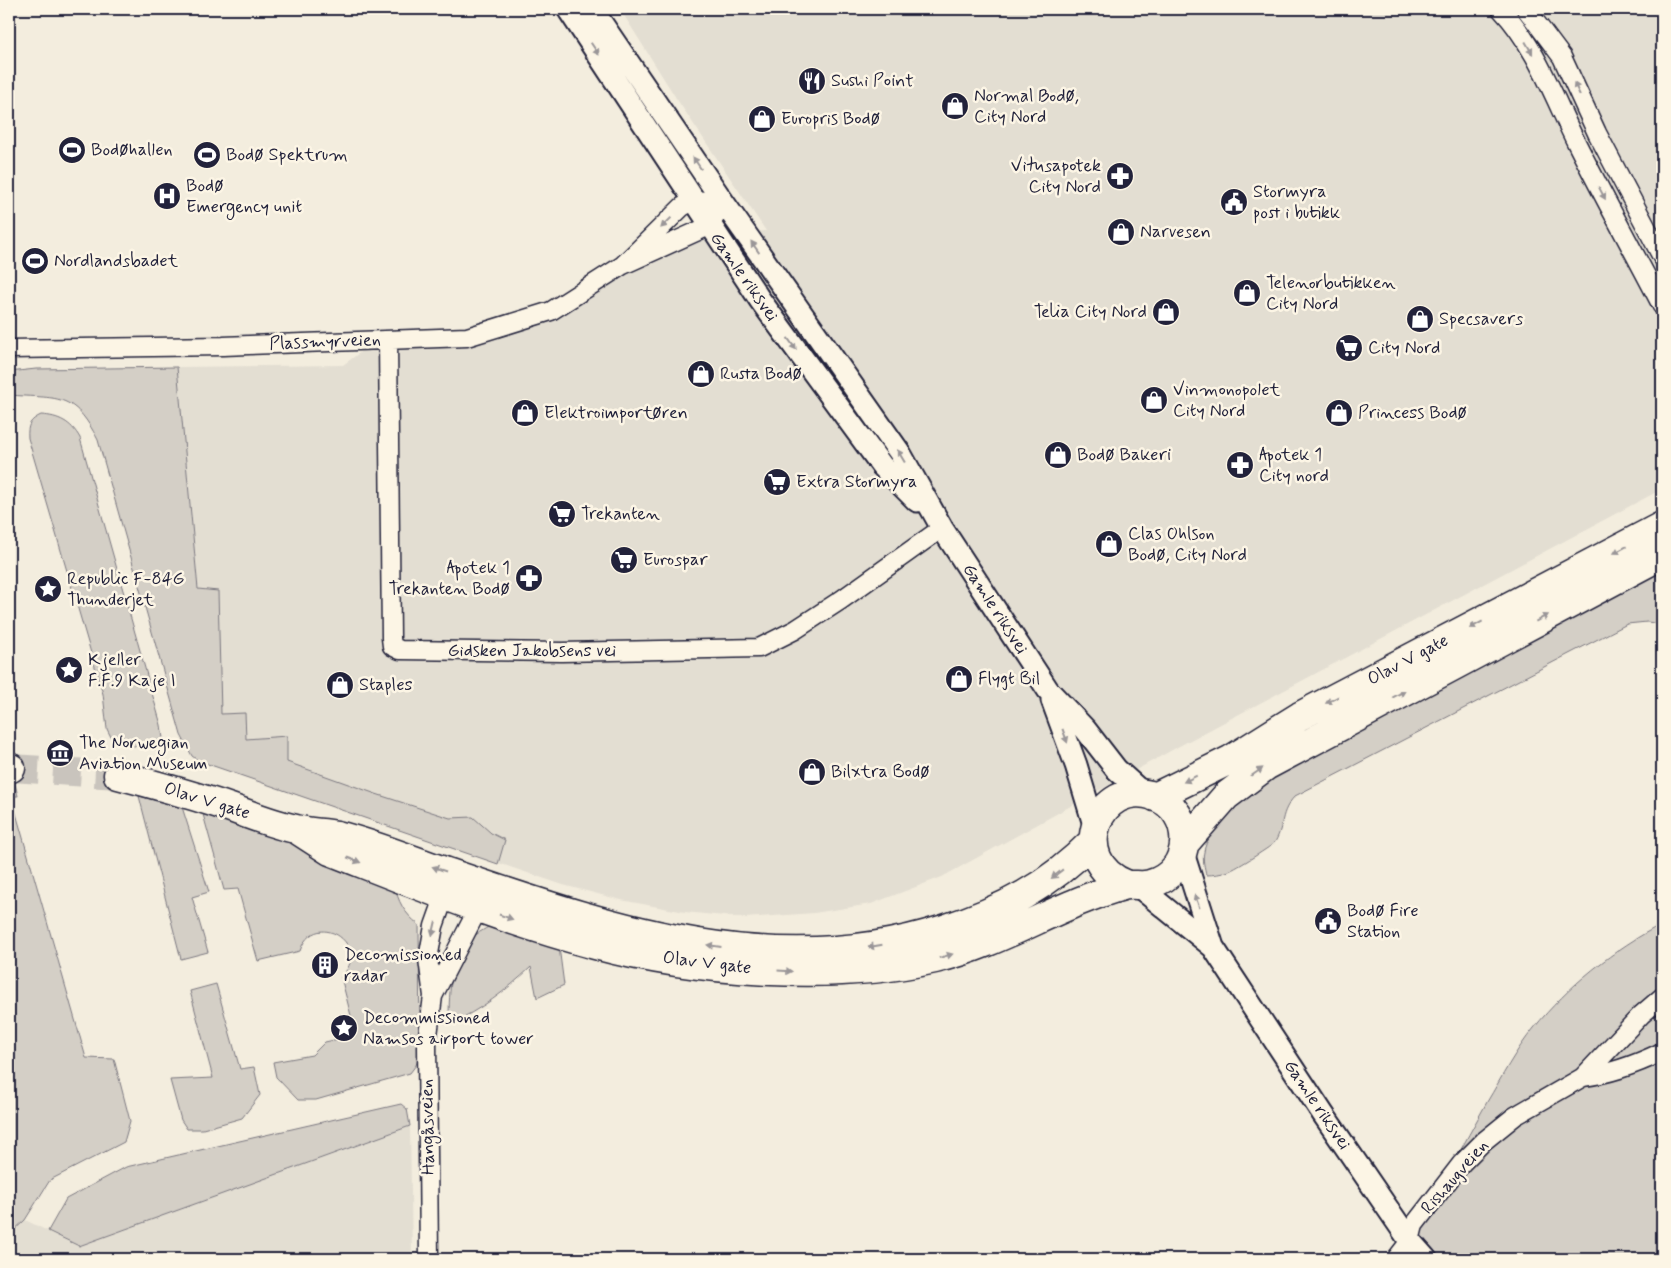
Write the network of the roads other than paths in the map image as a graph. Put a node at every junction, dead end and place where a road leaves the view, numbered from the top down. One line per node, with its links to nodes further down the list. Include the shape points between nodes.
1 (568, 9): 5 (street, Gamle riksvei, one-way to 5)
2 (592, 9): 6 (street, Gamle riksvei, one-way to 2)
3 (1500, 9): 10 (street, one-way to 10, via 1516,26 1536,60)
4 (1526, 9): 8 (street, one-way to 4, via 1597,133 1562,57)
5 (695, 200): 6 (street); 7 (street, Gamle riksvei); 9 (street, Plassmyrveien, one-way to 9, via 682,207)
6 (724, 203): 7 (street); 14 (street, Gamle riksvei, one-way to 6, via 900,454)
7 (709, 226): 9 (street, Plassmyrveien); 14 (street, Gamle riksvei, one-way to 14, via 882,466)
8 (1662, 257)
9 (624, 265): 11 (street, Plassmyrveien, via 551,311 467,337)
10 (1662, 306)
11 (388, 341): 12 (street, Plassmyrveien); 14 (street, Gidsken Jakobsens vei, via 391,638 392,646 400,650 562,652 760,648 841,600)
12 (9, 349)
13 (1662, 526): 18 (highway, Olav V gate, one-way to 18, via 1300,716 1230,760)
14 (942, 528): 16 (street, Gamle riksvei)
15 (1662, 555): 21 (highway, Olav V gate, one-way to 15, via 1226,796 1266,766)
16 (1048, 690): 18 (street, Gamle riksvei, via 1085,729 1116,769); 20 (street, Gamle riksvei, one-way to 20, via 1076,765)
17 (118, 775): 19 (highway, Olav V gate, via 189,794)
18 (1150, 796): 20 (highway, Olav V gate, via 1123,797 1113,802 1099,818); 21 (highway, via 1170,806 1180,819)
19 (296, 830): 22 (highway, Olav V gate, one-way to 19, via 336,835); 24 (highway, Olav V gate, one-way to 24, via 330,851)
20 (1094, 835): 22 (highway, Olav V gate, one-way to 22, via 1071,864 1019,899 971,920 910,938 840,951 747,950 681,941 604,922); 23 (highway, via 1096,856 1103,868 1113,878)
21 (1184, 848): 23 (highway, Olav V gate, via 1178,865 1163,879); 26 (street, Gamle riksvei, one-way to 21)
22 (471, 880): 24 (street); 25 (street)
23 (1132, 885): 25 (highway, Olav V gate, one-way to 23, via 557,934 646,956 736,968 846,971 935,959 974,948 1071,905); 26 (street, Gamle riksvei)
24 (445, 895): 25 (highway, Olav V gate); 27 (street, one-way to 27, via 434,926 428,959)
25 (479, 908): 27 (street)
26 (1212, 947): 31 (street, Gamle riksvei)
27 (433, 996): 32 (street, Hangåsveien, via 428,1043)
28 (1662, 997): 30 (street, Rishaugveien)
29 (1662, 1052): 30 (street, Rishaugveien, via 1635,1064)
30 (1583, 1077): 31 (street, Rishaugveien, via 1516,1116 1484,1141 1462,1163 1414,1225)
31 (1410, 1241): 33 (street, Rishaugveien); 34 (street, Gamle riksvei)
32 (430, 1259)
33 (1396, 1259)
34 (1426, 1259)

